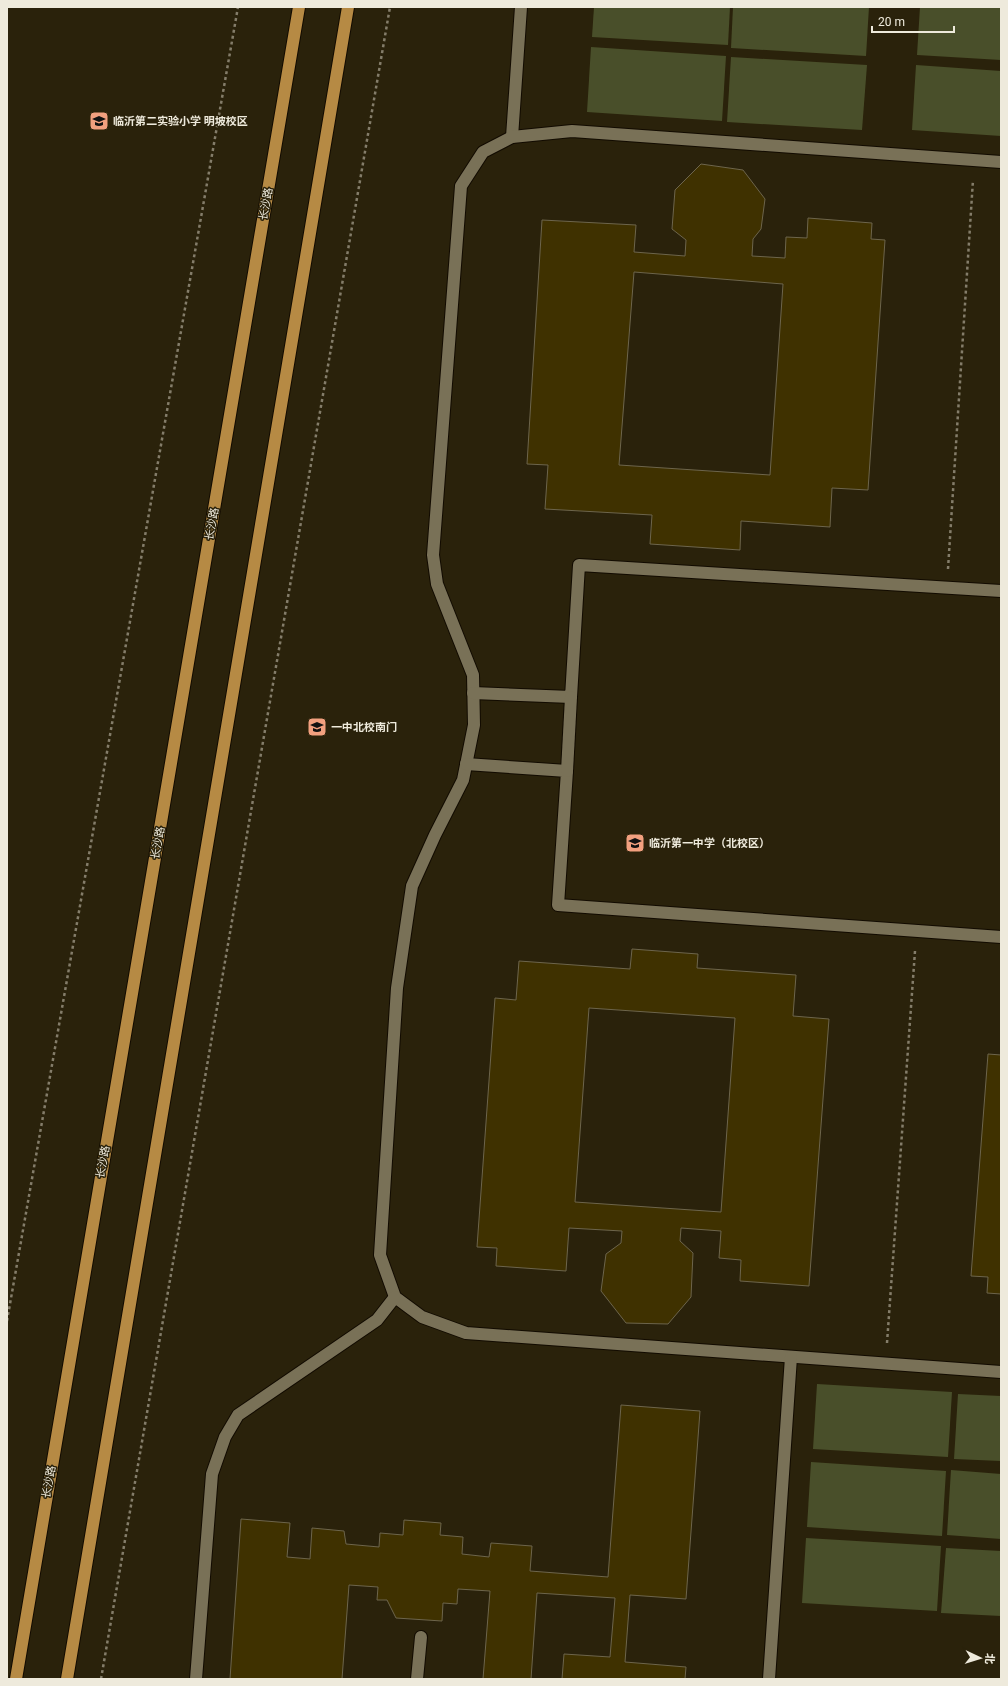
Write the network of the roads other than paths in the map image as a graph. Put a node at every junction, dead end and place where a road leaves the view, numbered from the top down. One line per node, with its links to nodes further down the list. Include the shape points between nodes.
1 (299, 7): 16 (main road, 长沙路)
2 (348, 7): 17 (main road)
3 (521, 7): 4 (street)
4 (512, 137): 5 (street, via 572,131); 7 (street, via 483,152 461,186 433,555 437,584 473,675)
5 (1001, 162)
6 (1001, 591): 8 (street, via 579,566)
7 (473, 693): 8 (street); 9 (street, via 474,725)
8 (571, 697): 10 (street)
9 (466, 764): 10 (street); 12 (street, via 463,780 412,886 397,988 380,1255)
10 (567, 771): 11 (street, via 558,905)
11 (1001, 937)
12 (395, 1298): 13 (street, via 422,1317 466,1333); 18 (street, via 377,1320 238,1415 225,1437 212,1474)
13 (791, 1356): 14 (street); 20 (street)
14 (1001, 1372)
15 (420, 1637): 19 (street)
16 (16, 1679)
17 (67, 1679)
18 (196, 1679)
19 (417, 1679)
20 (769, 1679)

